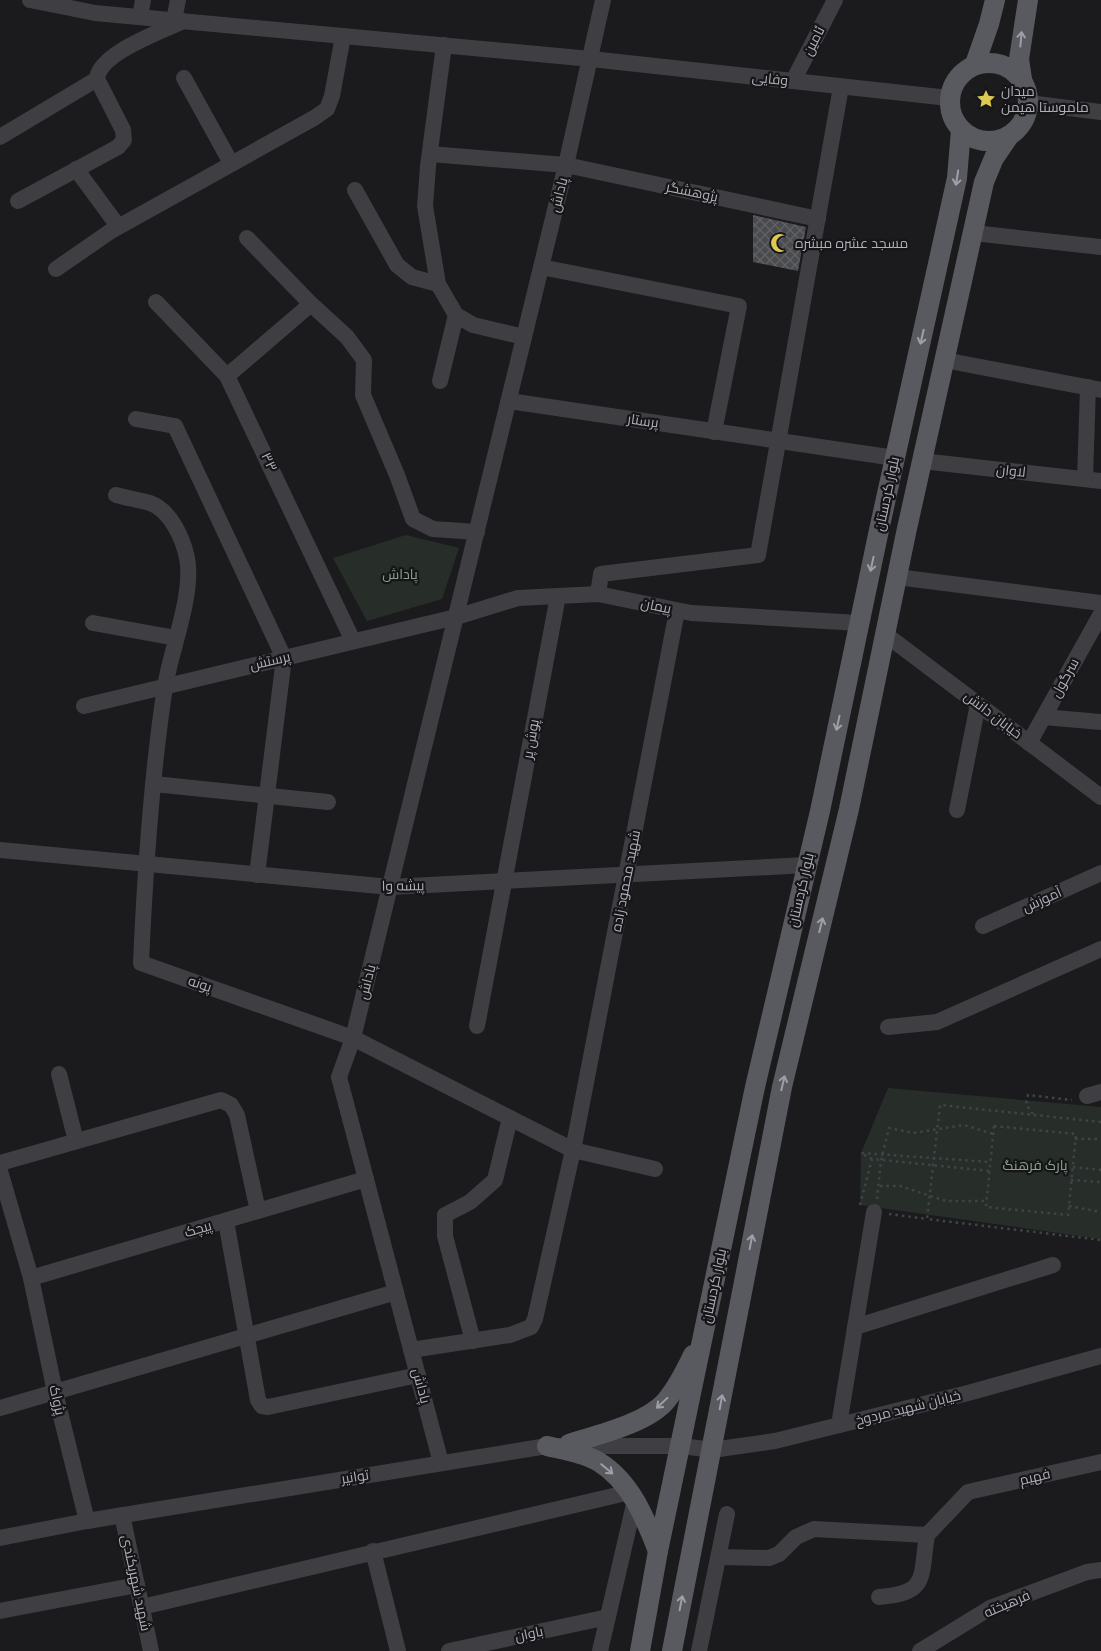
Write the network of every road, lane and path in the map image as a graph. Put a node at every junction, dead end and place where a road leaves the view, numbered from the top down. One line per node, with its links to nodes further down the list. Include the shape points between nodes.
1 (30, 0): 8 (street, وفایی)
2 (143, 0): 8 (street)
3 (178, 0): 9 (street)
4 (604, 0): 12 (street, پاداش)
5 (835, 0): 17 (street, ئامین)
6 (995, 0): 13 (main road)
7 (1028, 0): 16 (main road, one-way to 7, via 1019,59)
8 (140, 17): 9 (street, وفایی)
9 (178, 20): 10 (street, وفایی); 15 (street, via 113,55 100,67)
10 (342, 36): 11 (street, وفایی); 26 (street, via 327,109)
11 (444, 45): 12 (street, وفایی); 25 (street)
12 (591, 59): 17 (street, وفایی); 27 (street, پاداش)
13 (975, 64): 16 (main road, via 1001,64); 19 (main road, via 955,81)
14 (184, 78): 26 (street)
15 (96, 79): 24 (street); 28 (street, via 123,130 124,140 118,147)
16 (1022, 79): 20 (main road)
17 (793, 82): 18 (street, وفایی)
18 (841, 87): 19 (street, وفایی); 31 (street)
19 (949, 98): 22 (main road, via 953,119)
20 (1029, 103): 21 (street); 23 (main road, via 1026,116)
21 (1101, 112)
22 (961, 130): 23 (main road, via 984,141); 51 (main road, بلوار کردستان, one-way to 51, via 957,178)
23 (1009, 136): 33 (main road, بلوار کردستان, via 994,158 984,182)
24 (0, 138)
25 (430, 154): 27 (street, پژوهشگر); 38 (street, via 425,206)
26 (231, 163): 32 (street)
27 (566, 165): 31 (street, پژوهشگر); 36 (street, پاداش)
28 (76, 169): 30 (street); 32 (street)
29 (355, 190): 38 (street, via 397,265 412,277)
30 (18, 201)
31 (818, 219): 50 (street)
32 (118, 226): 37 (street)
33 (973, 233): 35 (street); 43 (main road, بلوار کردستان)
34 (247, 238): 40 (street)
35 (1101, 247)
36 (542, 267): 42 (street, پاداش); 49 (street, via 739,306)
37 (56, 269)
38 (438, 284): 41 (street)
39 (156, 302): 44 (street, ۳۳)
40 (311, 304): 44 (street); 55 (street, via 347,337 364,360 363,395 413,519 433,529)
41 (456, 315): 42 (street, via 473,325); 45 (street)
42 (524, 337): 47 (street, پاداش)
43 (944, 360): 46 (street); 52 (main road, بلوار کردستان)
44 (227, 376): 67 (street, ۳۳)
45 (440, 382)
46 (1094, 388): 53 (street)
47 (509, 402): 49 (street, پرستار); 55 (street, پاداش)
48 (136, 419): 68 (street, via 175,426)
49 (714, 432): 50 (street, پرستار)
50 (778, 441): 51 (street, پرستار); 57 (street, via 758,555 601,574)
51 (895, 458): 64 (main road, بلوار کردستان, one-way to 64)
52 (922, 460): 53 (street, لاوان); 56 (main road, بلوار کردستان)
53 (1093, 480)
54 (116, 496): 66 (street, via 152,504 171,519 180,536 187,557 189,582)
55 (477, 532): 62 (street, پاداش)
56 (897, 577): 59 (street); 65 (main road, بلوار کردستان)
57 (598, 594): 58 (street, پیمان); 60 (street, پیمان)
58 (558, 596): 62 (street, پیمان, via 518,598); 86 (street, پوش پر)
59 (1101, 603)
60 (677, 611): 64 (street, پیمان); 85 (street, شهید محمود زاده)
61 (1101, 614): 72 (street, سرگول)
62 (456, 617): 67 (street, پرستش); 87 (street, پاداش)
63 (94, 623): 66 (street)
64 (859, 623): 82 (main road, بلوار کردستان, one-way to 82)
65 (885, 634): 70 (street, خیابان دانش); 145 (main road, بلوار کردستان, one-way to 65, via 782,1087 849,809)
66 (176, 638): 69 (street)
67 (353, 641): 68 (street, پرستش)
68 (284, 658): 69 (street, پرستش); 76 (street)
69 (165, 686): 71 (street, پرستش); 75 (street)
70 (978, 704): 74 (street, خیابان دانش); 79 (street)
71 (84, 706)
72 (1044, 717): 73 (street); 74 (street, سرگول)
73 (1101, 722)
74 (1029, 743): 77 (street, خیابان دانش)
75 (154, 784): 76 (street); 81 (street)
76 (266, 797): 78 (street); 84 (street)
77 (1101, 797)
78 (328, 802)
79 (957, 810)
80 (0, 850): 81 (street, پیشه وا)
81 (146, 864): 84 (street, پیشه وا); 92 (street, پونه, via 141,964)
82 (807, 865): 85 (street, پیشه وا); 133 (main road, بلوار کردستان)
83 (1101, 873): 88 (street, آموزش)
84 (257, 875): 87 (street, پیشه وا)
85 (627, 875): 86 (street, پیشه وا); 103 (street, شهید محمود زاده)
86 (505, 881): 87 (street, پیشه وا); 90 (street, پوش پر)
87 (390, 888): 92 (street, پاداش)
88 (983, 926)
89 (1101, 949): 91 (street, via 937,1022)
90 (477, 1026)
91 (888, 1027)
92 (353, 1038): 96 (street); 116 (street, پاداش, via 338,1077)
93 (59, 1074): 102 (street)
94 (1087, 1096): 95 (path, via 1028,1095 1026,1104)
95 (1033, 1114): 97 (path); 98 (path, via 940,1105)
96 (510, 1118): 103 (street); 135 (street, via 495,1180 470,1202 445,1215 445,1236)
97 (1101, 1122)
98 (937, 1129): 99 (path, via 964,1125); 104 (path, via 913,1133 889,1128); 105 (path)
99 (993, 1134): 101 (path, via 994,1126 1076,1134); 108 (path)
100 (1101, 1139): 101 (path)
101 (1075, 1140): 111 (path)
102 (76, 1141): 109 (street); 123 (street, via 221,1100 231,1104 237,1115)
103 (573, 1150): 112 (street); 135 (street, شهید محمود زاده, via 531,1327 521,1332)
104 (883, 1154): 105 (path); 106 (path, via 861,1153); 107 (path)
105 (934, 1157): 108 (path); 110 (path)
106 (872, 1158): 107 (path); 124 (path, via 860,1205)
107 (881, 1161): 110 (path); 119 (path)
108 (990, 1162): 115 (path)
109 (0, 1163)
110 (933, 1166): 115 (path); 120 (path)
111 (1073, 1167): 113 (path); 117 (path)
112 (655, 1169)
113 (1101, 1170)
114 (0, 1171): 130 (street, پژواک)
115 (990, 1171): 121 (path)
116 (366, 1180): 123 (street, پیچک); 131 (street, پاداش)
117 (1072, 1180): 118 (path); 122 (path)
118 (1101, 1182)
119 (880, 1186): 120 (path, via 900,1186); 124 (path)
120 (930, 1196): 121 (path, via 946,1201); 126 (path)
121 (987, 1201): 122 (path, via 986,1207 1068,1214)
122 (1069, 1206): 125 (path)
123 (258, 1211): 127 (street, پیچک)
124 (874, 1212): 126 (path); 132 (street)
125 (1101, 1212)
126 (927, 1219): 128 (path)
127 (226, 1221): 130 (street, پیچک); 134 (street)
128 (1101, 1240)
129 (1053, 1265): 132 (street)
130 (31, 1278): 139 (street, پژواک)
131 (396, 1292): 134 (street); 136 (street, پاداش)
132 (855, 1327): 141 (street)
133 (704, 1331): 142 (main road, one-way to 142, via 683,1377 664,1404 638,1420); 144 (main road, بلوار کردستان)
134 (247, 1336): 138 (street, via 258,1400 262,1406); 139 (street)
135 (473, 1341): 136 (street)
136 (411, 1350): 138 (street, پاداش)
137 (1101, 1356): 141 (street, خیابان شهید مردوخ)
138 (418, 1375): 147 (street, پاداش)
139 (55, 1392): 140 (street); 151 (street, پژواک)
140 (0, 1408)
141 (839, 1425): 145 (street, خیابان شهید مردوخ, via 775,1442)
142 (569, 1444): 143 (street, توانیر); 144 (street, توانیر)
143 (546, 1446): 147 (street, توانیر); 148 (main road, one-way to 148, via 598,1462)
144 (682, 1446): 145 (street, توانیر); 155 (main road, بلوار کردستان)
145 (712, 1450): 168 (main road, بلوار کردستان, one-way to 145)
146 (1101, 1462): 152 (street, فهیم, via 968,1492)
147 (441, 1463): 150 (street, توانیر)
148 (632, 1496): 154 (street); 155 (main road); 162 (street)
149 (727, 1514): 156 (street)
150 (122, 1515): 151 (street, توانیر); 158 (street, شهید شهریکندی)
151 (87, 1521): 153 (street, توانیر)
152 (927, 1535): 156 (street, via 814,1529 804,1532 779,1554 769,1558); 159 (street, via 919,1582 914,1590 901,1596)
153 (0, 1538)
154 (373, 1551): 160 (street); 164 (street)
155 (658, 1552): 167 (main road, بلوار کردستان)
156 (718, 1557): 169 (street)
157 (1101, 1570): 170 (street, فرهیخته, via 1087,1572 990,1608)
158 (137, 1585): 160 (street, شهید شهریکندی); 161 (street)
159 (879, 1598)
160 (142, 1607): 163 (street, شهید شهریکندی)
161 (0, 1611)
162 (608, 1617): 165 (street, باوان); 166 (street)
163 (151, 1651)
164 (398, 1651)
165 (449, 1651)
166 (600, 1651)
167 (640, 1651)
168 (672, 1651)
169 (698, 1651)
170 (920, 1651)

